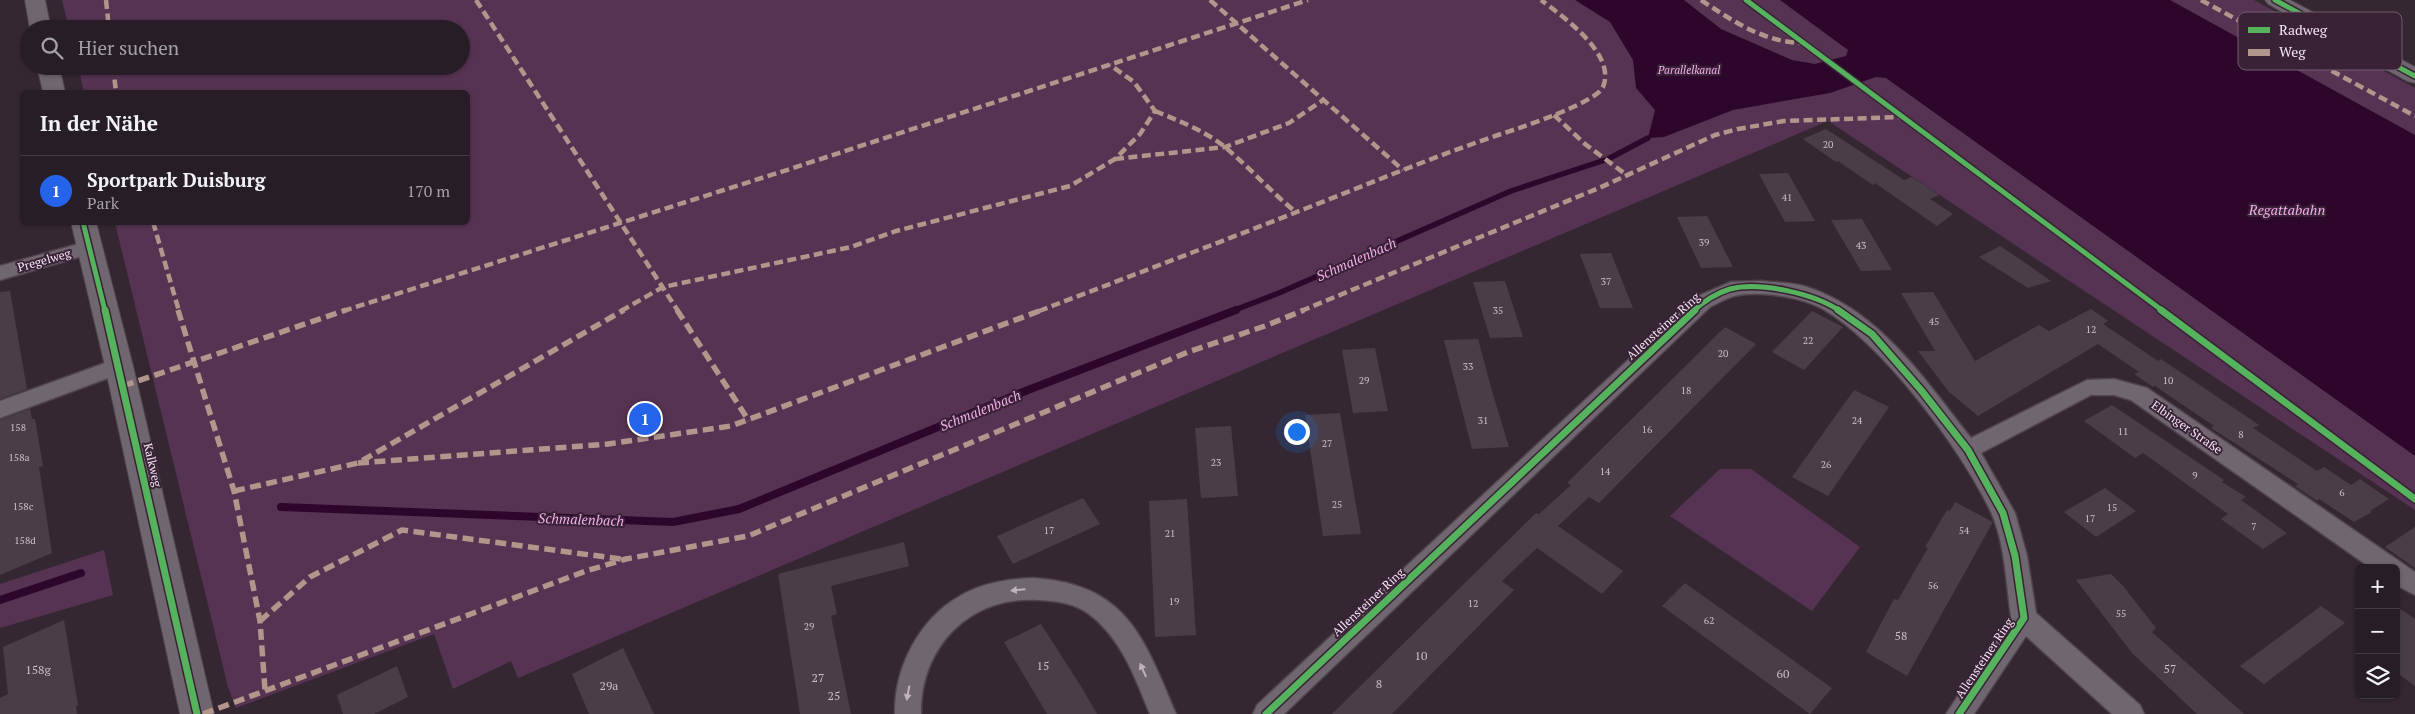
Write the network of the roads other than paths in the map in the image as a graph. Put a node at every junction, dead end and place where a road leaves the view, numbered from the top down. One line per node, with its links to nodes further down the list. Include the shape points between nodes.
1 (35, 0): 4 (street)
2 (2275, 0): 3 (street)
3 (2297, 12)
4 (38, 20)
5 (2402, 69): 7 (street)
6 (50, 75): 8 (street)
7 (2415, 76)
8 (54, 90)
9 (86, 235): 10 (street, Pregelweg); 11 (street, Kalkweg)
10 (0, 272)
11 (119, 366): 12 (street); 18 (street, Kalkweg)
12 (0, 410)
13 (1968, 450): 14 (street, Elbinger Straße, via 2087,388 2120,387 2140,394); 17 (street, Allensteiner Ring, via 2004,513 2015,556); 21 (street, Allensteiner Ring, via 1872,334 1830,304 1800,292 1732,289 1703,302)
14 (2384, 564)
15 (2400, 575): 16 (street)
16 (2415, 585)
17 (2024, 618): 22 (street, Allensteiner Ring); 23 (street, Allensteiner Ring)
18 (198, 714)
19 (908, 714): 20 (street, one-way to 19, via 1129,639 1113,620 1095,605 1077,597 1035,589 991,594 969,603 935,633 914,672 906,698)
20 (1163, 714)
21 (1266, 714)
22 (1959, 714)
23 (2132, 714)

